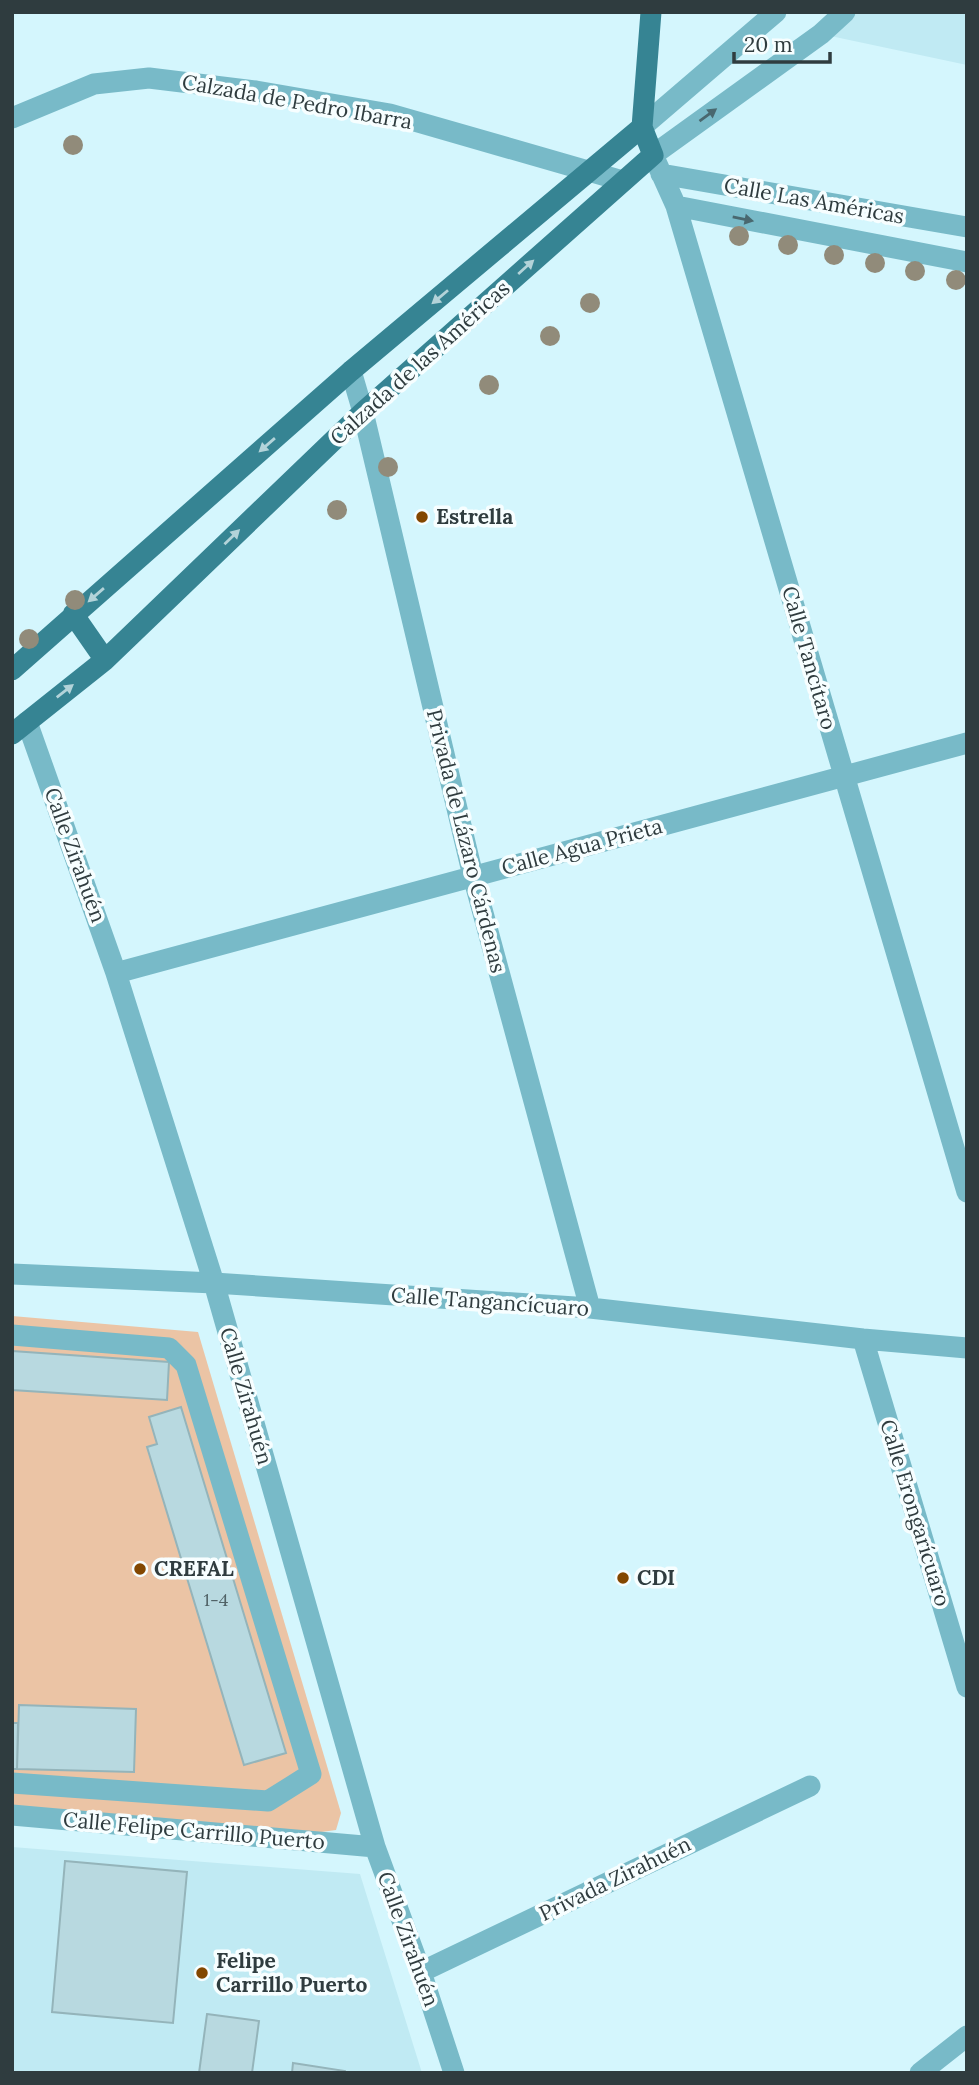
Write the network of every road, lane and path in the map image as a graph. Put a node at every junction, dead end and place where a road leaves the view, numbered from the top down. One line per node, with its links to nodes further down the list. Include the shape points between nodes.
1 (651, 12): 5 (main road)
2 (776, 12): 5 (street, Calzada de las Américas)
3 (845, 12): 6 (street, Calzada de las Américas, one-way to 3)
4 (12, 118): 7 (street, Calzada de Pedro Ibarra, via 94,84 149,78 390,114)
5 (642, 127): 6 (main road, Calle Tancítaro); 7 (main road, Calzada de las Américas)
6 (657, 165): 8 (main road, Calzada de las Américas); 9 (street, Calle Tancítaro); 10 (street, Calle Las Américas)
7 (588, 172): 8 (street, Calzada de Pedro Ibarra); 12 (main road, Calzada de las Américas, one-way to 12)
8 (623, 181): 13 (main road, Calzada de las Américas, one-way to 8)
9 (676, 206): 11 (street, Calle Las Américas, one-way to 11); 19 (street, Calle Tancítaro)
10 (963, 227): 11 (street)
11 (960, 261)
12 (351, 371): 13 (street, Privada de Lázaro Cárdenas); 14 (main road, Calzada de las Américas, one-way to 14)
13 (363, 412): 15 (main road, Calzada de las Américas, one-way to 13); 20 (street, Privada de Lázaro Cárdenas)
14 (73, 614): 15 (main road); 16 (main road, Calzada de las Américas)
15 (105, 660): 17 (main road, Calzada de las Américas, one-way to 15)
16 (12, 670)
17 (20, 728): 21 (street, Calle Zirahuén)
18 (967, 743): 19 (street, Calle Agua Prieta)
19 (844, 776): 20 (street, Calle Agua Prieta); 22 (street, Calle Tancítaro)
20 (473, 876): 21 (street, Calle Agua Prieta); 25 (street, Privada de Lázaro Cárdenas)
21 (116, 973): 24 (street, Calle Zirahuén)
22 (967, 1192)
23 (12, 1274): 24 (street, Calle Tangancícuaro)
24 (214, 1283): 25 (street, Calle Tangancícuaro); 33 (street, Calle Zirahuén)
25 (590, 1308): 27 (street, Calle Tangancícuaro)
26 (12, 1335): 30 (street, via 169,1348 186,1365 310,1774 268,1801)
27 (863, 1339): 28 (street, Calle Tangancícuaro); 29 (street, Calle Erongarícuaro)
28 (967, 1348)
29 (967, 1687)
30 (12, 1783)
31 (810, 1786): 34 (street, Privada Zirahuén)
32 (12, 1815): 33 (street, Calle Felipe Carrillo Puerto)
33 (375, 1847): 34 (street, Calle Zirahuén)
34 (421, 1972): 36 (street, Calle Zirahuén)
35 (967, 2036): 37 (street)
36 (454, 2073)
37 (920, 2073)

